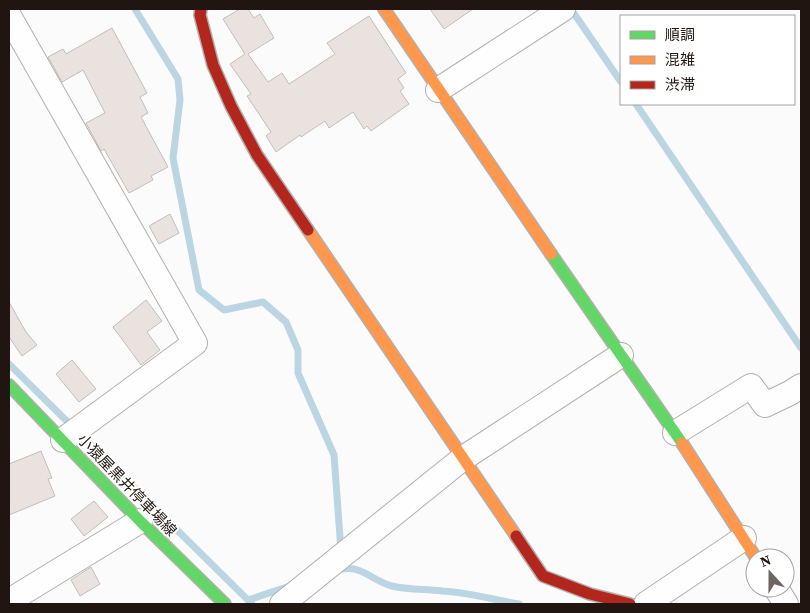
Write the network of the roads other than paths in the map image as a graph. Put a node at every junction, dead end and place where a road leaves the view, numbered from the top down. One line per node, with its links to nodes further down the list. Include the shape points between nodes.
1 (201, 9): 11 (street, via 213,65 230,106 257,155)
2 (384, 9): 5 (street)
3 (563, 9): 5 (street)
4 (9, 16): 10 (street, via 195,343)
5 (438, 90): 6 (street)
6 (621, 355): 9 (street); 11 (street)
7 (9, 385): 10 (street, 小猿屋黒井停車場線)
8 (796, 390): 9 (street, via 765,405 751,386)
9 (675, 433): 13 (street)
10 (63, 440): 12 (street, 小猿屋黒井停車場線)
11 (462, 459): 17 (street); 18 (street, via 542,576 590,594)
12 (140, 521): 15 (street); 16 (street, 小猿屋黒井停車場線)
13 (744, 538): 14 (street); 19 (street)
14 (750, 548)
15 (9, 601)
16 (225, 604)
17 (282, 604)
18 (630, 604)
19 (646, 604)

